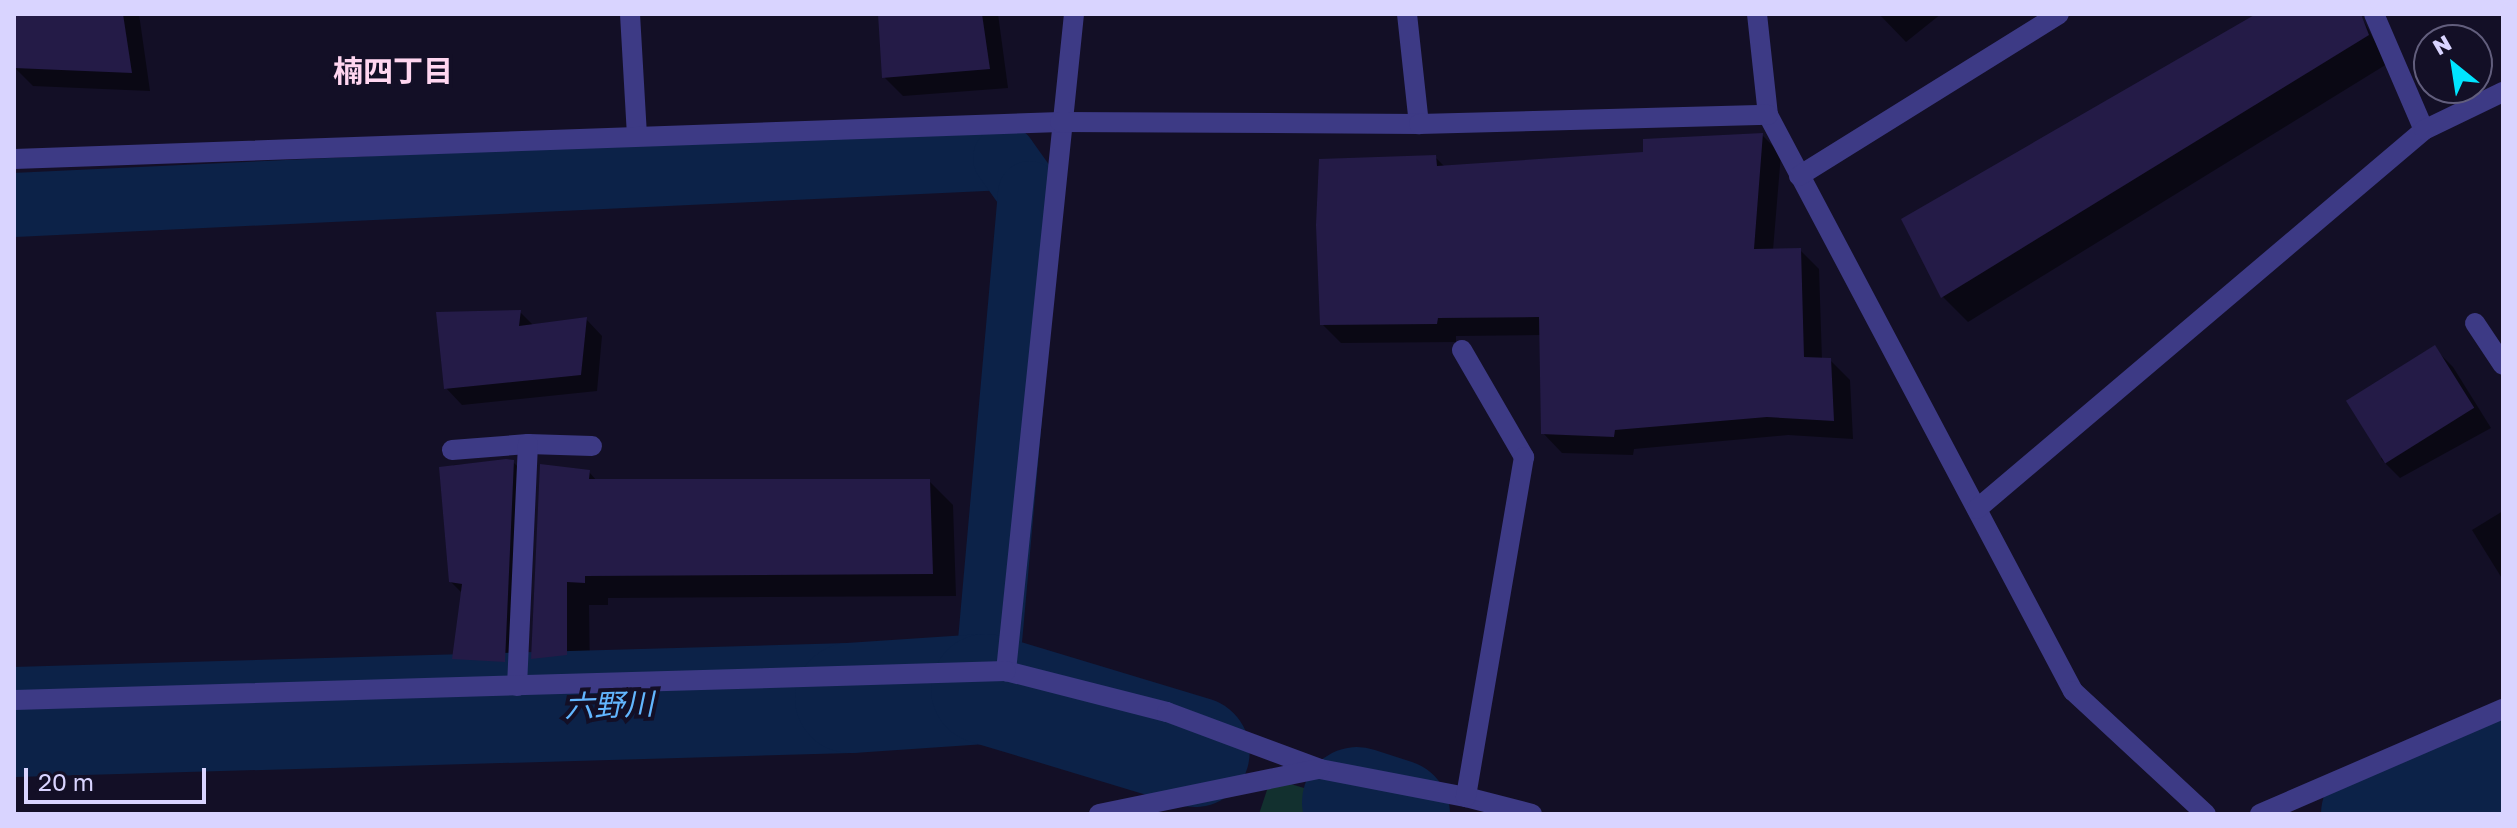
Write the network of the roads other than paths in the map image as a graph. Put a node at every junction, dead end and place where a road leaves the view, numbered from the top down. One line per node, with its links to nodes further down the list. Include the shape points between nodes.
1 (630, 14): 12 (street)
2 (1074, 14): 9 (street)
3 (1407, 14): 10 (street)
4 (1757, 14): 8 (street)
5 (2059, 14): 14 (street)
6 (2374, 14): 11 (street)
7 (2503, 92): 11 (street)
8 (1768, 115): 10 (street); 14 (street)
9 (1060, 122): 10 (street); 12 (street); 22 (street)
10 (1419, 124)
11 (2424, 130): 21 (street)
12 (637, 135): 13 (street)
13 (14, 159)
14 (1799, 176): 21 (street)
15 (2475, 323): 17 (street)
16 (1462, 350): 27 (street, via 1524,457)
17 (2503, 365)
18 (528, 444): 19 (street); 20 (street); 23 (street)
19 (592, 446)
20 (452, 450)
21 (1977, 509): 30 (street, via 2073,691)
22 (1006, 671): 23 (street); 26 (street, via 1167,712)
23 (517, 686): 24 (street)
24 (14, 700)
25 (2503, 709): 31 (street)
26 (1320, 769): 27 (street); 28 (street)
27 (1466, 797): 29 (street)
28 (1099, 814)
29 (1532, 814)
30 (2206, 814)
31 (2260, 814)

